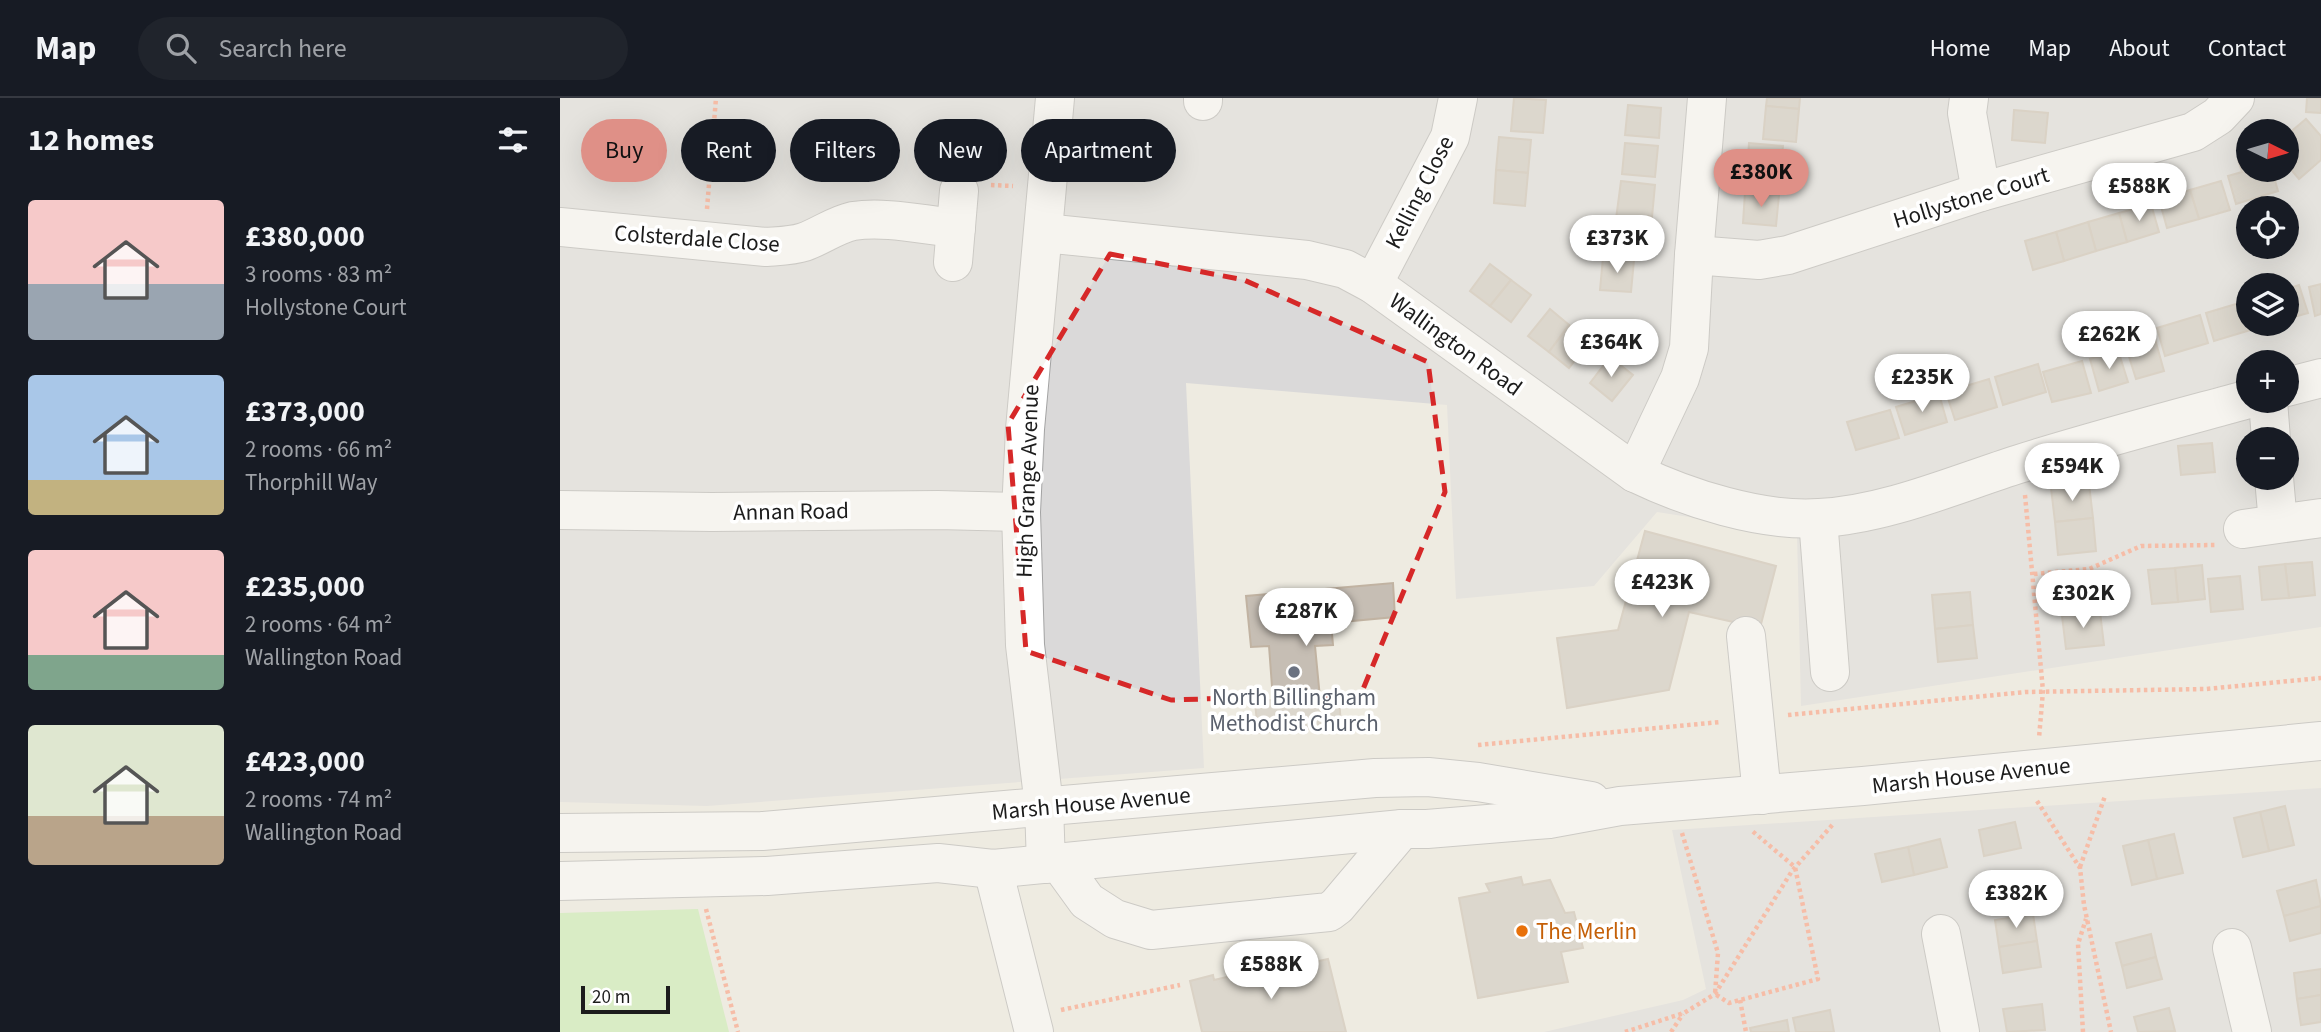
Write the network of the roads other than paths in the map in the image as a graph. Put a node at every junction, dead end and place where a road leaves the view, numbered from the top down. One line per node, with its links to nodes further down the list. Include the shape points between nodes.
1 (1055, 98): 9 (street, High Grange Avenue)
2 (1458, 98): 11 (street, Kelling Close, via 1450,137)
3 (1707, 98): 10 (street)
4 (1969, 98): 7 (street)
5 (2235, 98): 7 (street, Hollystone Court, via 2193,132)
6 (959, 191): 8 (street, Colsterdale Close, via 954,245 875,220 844,224 804,242 766,247)
7 (1981, 192): 10 (street, Hollystone Court, via 1788,255 1759,260)
8 (560, 227)
9 (1044, 233): 11 (street, Wallington Road, via 1307,260 1345,269); 18 (street, High Grange Avenue)
10 (1694, 255): 15 (street, via 1689,348 1680,378)
11 (1373, 284): 15 (street, Wallington Road)
12 (2321, 377): 13 (street)
13 (2299, 383)
14 (2236, 403): 20 (street, Wallington Road, via 2021,463 1866,513)
15 (1635, 473): 20 (street, Wallington Road, via 1711,503)
16 (2270, 490): 19 (street, via 2260,526)
17 (560, 509): 18 (street, Annan Road)
18 (1021, 512): 25 (street, High Grange Avenue, via 1026,645)
19 (2321, 518)
20 (1818, 519): 22 (street)
21 (1746, 636): 24 (street)
22 (1829, 672)
23 (2321, 741): 24 (street, Marsh House Avenue)
24 (1762, 794): 26 (street, Marsh House Avenue)
25 (1044, 806): 26 (street, Marsh House Avenue, via 1427,777); 28 (street, Marsh House Avenue, via 762,831); 29 (street, High Grange Avenue)
26 (1620, 806): 27 (street, Marsh House Avenue, via 1549,819)
27 (1402, 828): 29 (street, Marsh House Avenue); 29 (street, via 1329,912 1275,918 1152,930 1115,919 1087,901)
28 (560, 833)
29 (1056, 863): 30 (street, Marsh House Avenue)
30 (993, 869): 31 (street, Marsh House Avenue, via 938,863 767,876); 35 (street)
31 (560, 881)
32 (1941, 934): 34 (street)
33 (2232, 948): 36 (street)
34 (1945, 1013)
35 (1032, 1025)
36 (2252, 1032)

